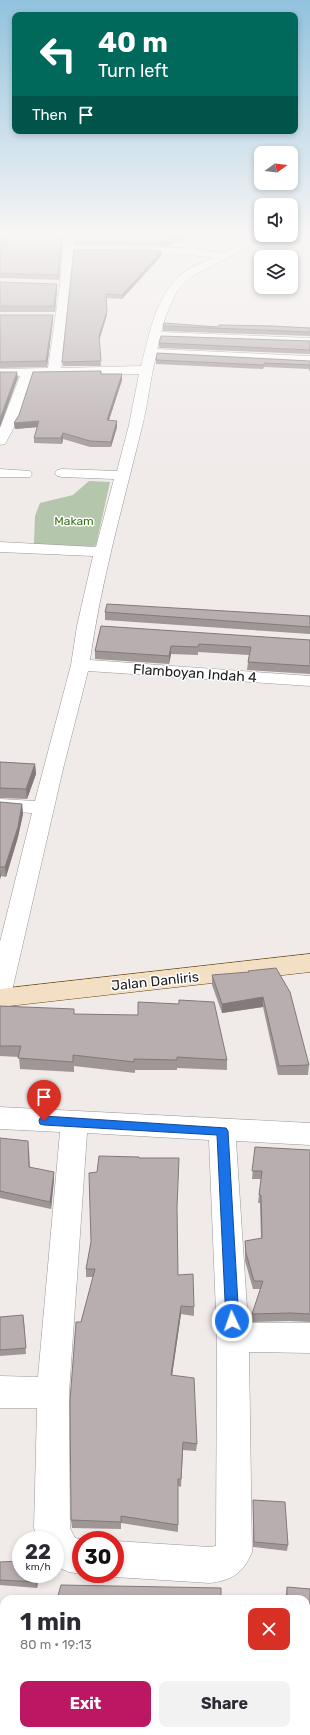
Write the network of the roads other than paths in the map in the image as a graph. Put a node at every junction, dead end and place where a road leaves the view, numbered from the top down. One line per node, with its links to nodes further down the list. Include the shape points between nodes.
1 (58, 317): 8 (street)
2 (160, 317): 3 (street)
3 (156, 335): 4 (street); 5 (street)
4 (310, 341)
5 (151, 352): 6 (street); 7 (street)
6 (310, 360)
7 (146, 370): 8 (street); 15 (street, via 136,425)
8 (54, 372): 10 (street)
9 (0, 373): 10 (street)
10 (27, 373): 11 (street, via 11,420)
11 (0, 441)
12 (0, 473): 14 (street)
13 (62, 473): 15 (street)
14 (25, 474)
15 (123, 475): 17 (street)
16 (0, 547): 17 (street)
17 (102, 552): 18 (street, via 94,626)
18 (80, 665): 19 (street, Flamboyan Indah 4); 23 (street)
19 (310, 681)
20 (0, 805): 21 (street)
21 (32, 807)
22 (310, 963): 24 (street, Jalan Danliris)
23 (0, 991)
24 (0, 998)
25 (0, 1118): 26 (street)
26 (74, 1122): 27 (street); 32 (street)
27 (222, 1131): 28 (street); 29 (street)
28 (310, 1134)
29 (233, 1337): 30 (street); 34 (street, via 232,1557 223,1563 210,1565)
30 (310, 1338)
31 (0, 1392): 32 (street)
32 (53, 1393): 33 (street, via 52,1528 56,1543)
33 (72, 1556)
34 (124, 1560)

